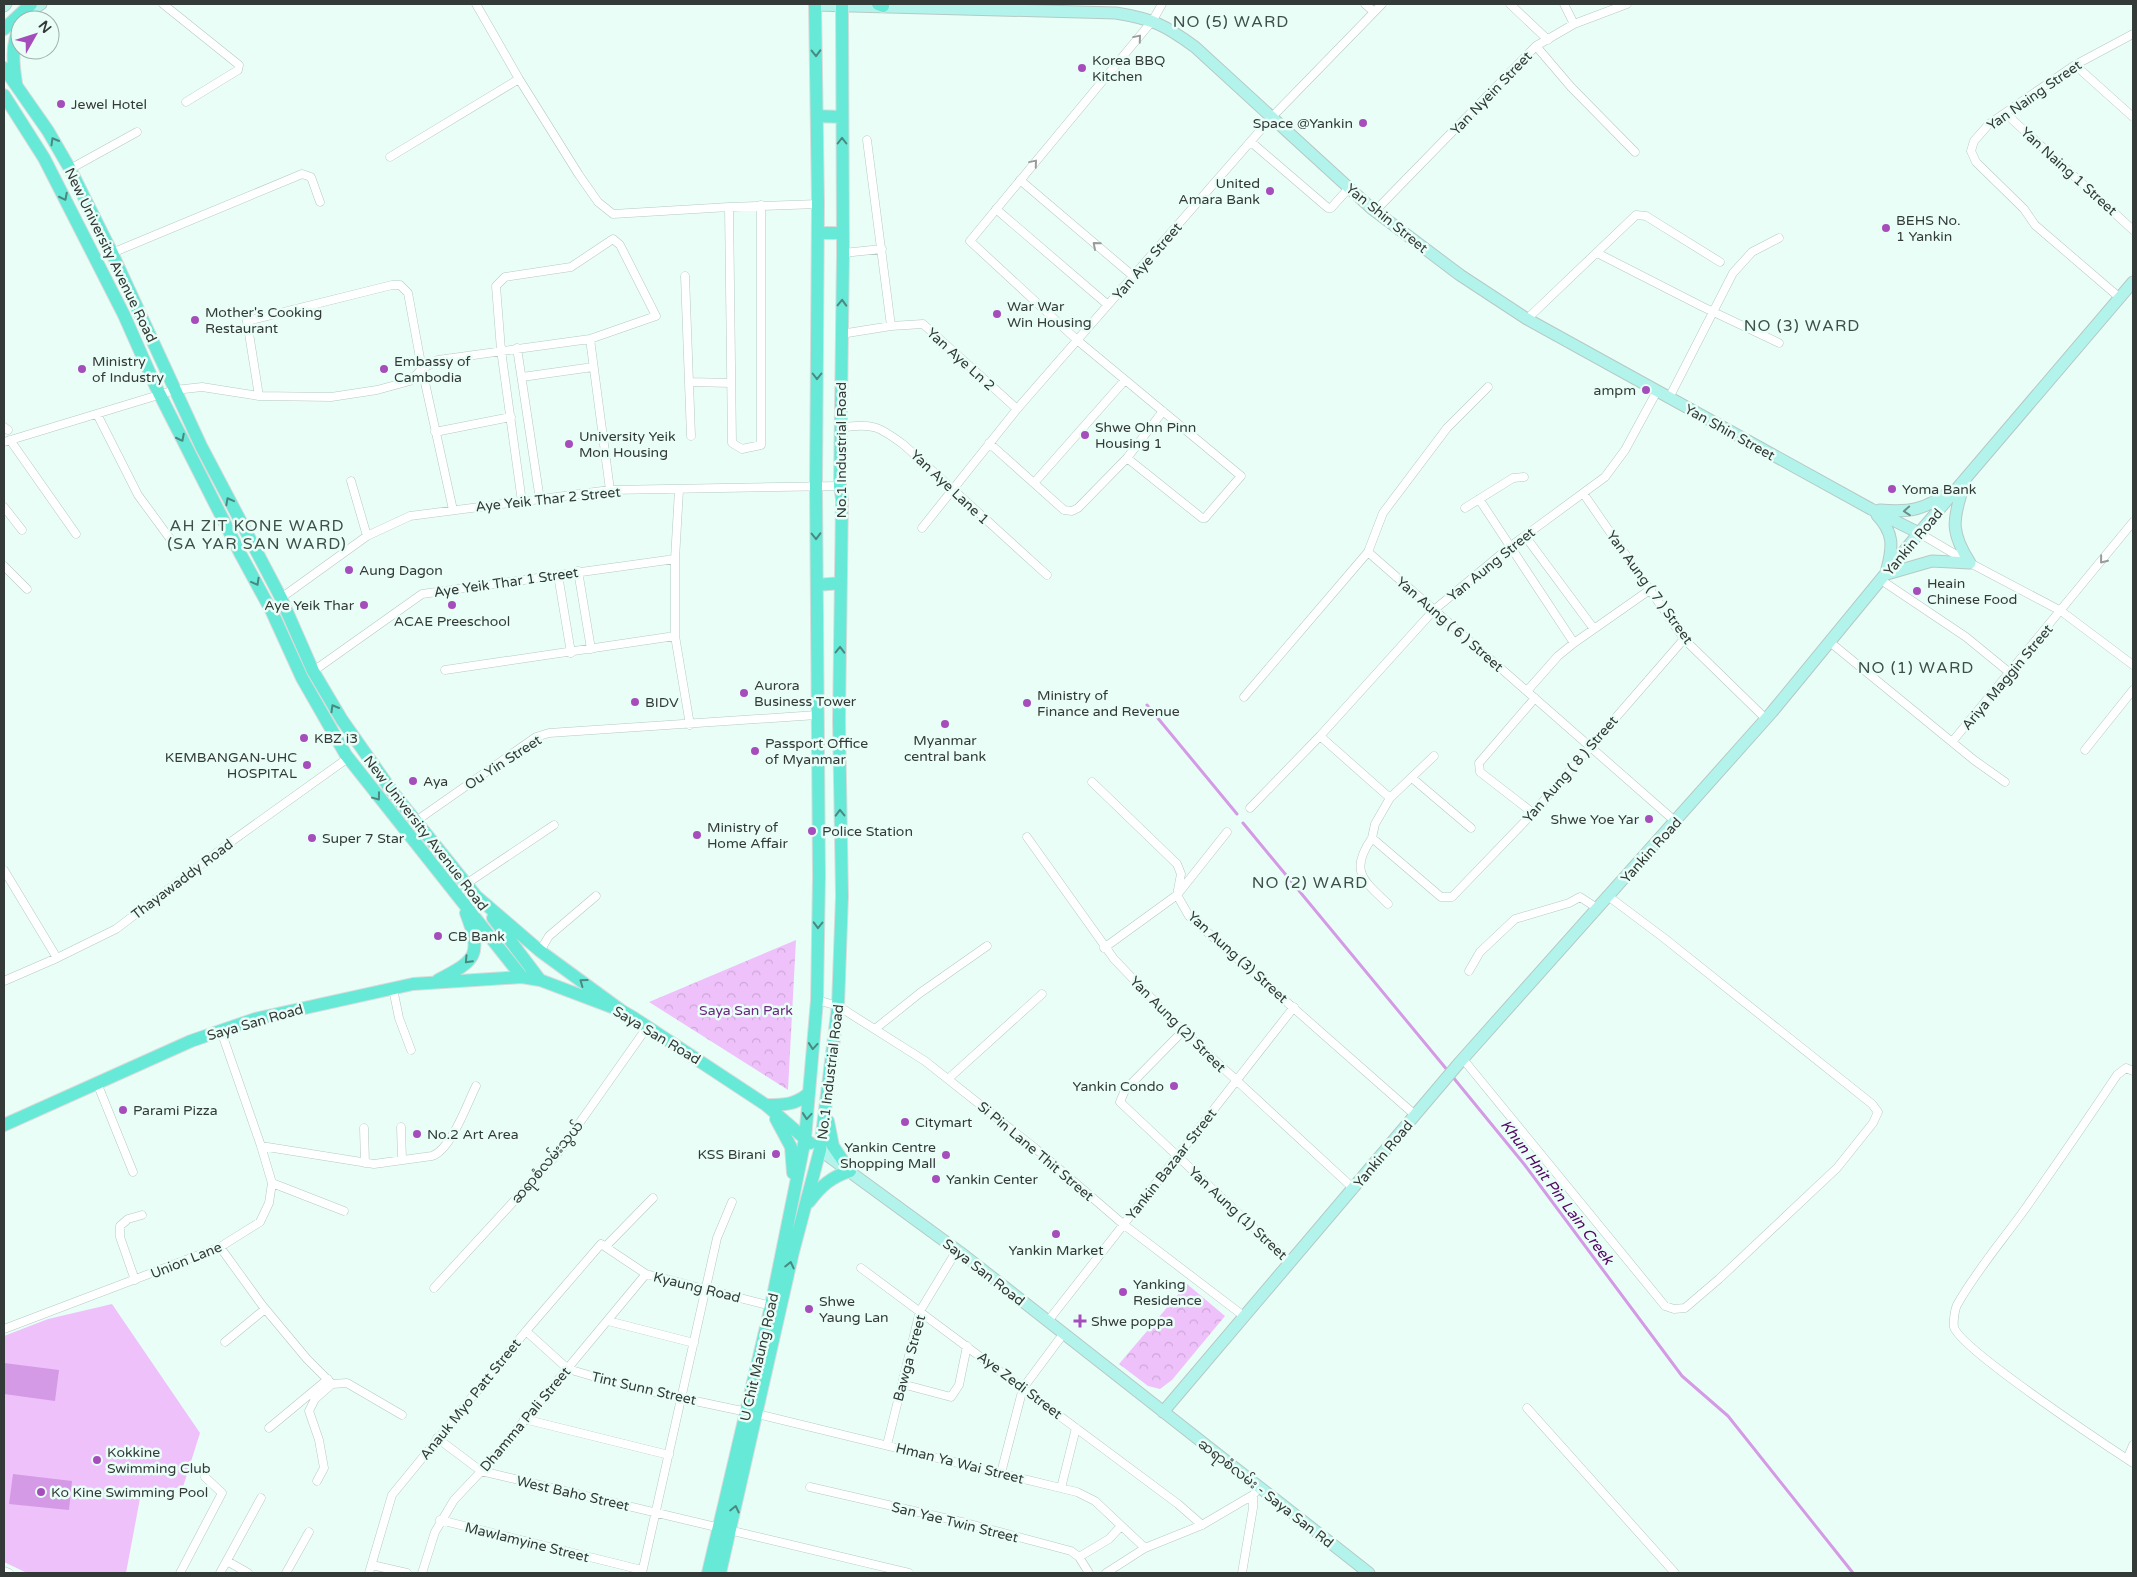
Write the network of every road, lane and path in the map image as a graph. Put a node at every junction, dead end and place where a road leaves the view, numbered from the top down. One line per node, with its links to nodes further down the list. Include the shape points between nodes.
1 (163, 4): 24 (street, via 238,65 238,70)
2 (476, 4): 21 (street)
3 (816, 4): 10 (main road, Yan Shin Street); 28 (main road, No.1 Industrial Road, one-way to 28)
4 (1162, 4): 13 (street)
5 (1365, 4): 12 (street)
6 (1382, 4): 12 (street, Yan Aye Street)
7 (1510, 4): 16 (street)
8 (1564, 4): 14 (street)
9 (1627, 4): 14 (street, Yan Nyein Street)
10 (842, 5): 11 (main road, Yan Shin Street); 29 (main road, No.1 Industrial Road)
11 (880, 5): 13 (main road, Yan Shin Street, via 1116,13)
12 (1373, 11): 30 (street, Yan Aye Street)
13 (1153, 20): 30 (main road, Yan Shin Street, via 1195,47); 38 (street, one-way to 13)
14 (1574, 24): 16 (street, Yan Nyein Street)
15 (2133, 34): 19 (street, Yan Naing Street)
16 (1548, 40): 17 (street, Yan Nyein Street)
17 (1536, 46): 35 (street); 45 (street, Yan Nyein Street)
18 (13, 60): 22 (main road)
19 (2075, 65): 27 (street, Yan Naing Street); 31 (street)
20 (4, 68): 22 (main road, New University Avenue Road)
21 (519, 79): 36 (street); 43 (street, via 598,202 613,214)
22 (16, 86): 37 (main road, New University Avenue Road, one-way to 22, via 48,131)
23 (4, 95): 26 (main road, New University Avenue Road)
24 (186, 102)
25 (4, 103): 26 (main road)
26 (14, 111): 54 (main road, New University Avenue Road, one-way to 54, via 44,158)
27 (2005, 113): 46 (street, Yan Naing 1 Street); 59 (street, Yan Naing Street, via 1974,140 1971,152 1976,162 2024,209 2035,225)
28 (817, 116): 29 (main road); 41 (main road, No.1 Industrial Road)
29 (842, 117): 48 (main road, No.1 Industrial Road, one-way to 29)
30 (1272, 117): 34 (street, Yan Aye Street); 39 (main road, Yan Shin Street)
31 (2133, 117)
32 (137, 132): 37 (street)
33 (867, 140): 50 (street)
34 (1251, 142): 39 (street, via 1328,208); 57 (street, Yan Aye Street)
35 (1635, 152)
36 (390, 156)
37 (70, 170): 51 (main road, New University Avenue Road)
38 (1020, 180): 44 (street); 57 (street, one-way to 38)
39 (1349, 188): 45 (main road, Yan Shin Street)
40 (320, 202): 51 (street, via 311,176 302,174)
41 (818, 204): 42 (street); 47 (main road, No.1 Industrial Road)
42 (761, 206): 43 (street); 77 (street, via 761,446 742,449 732,443)
43 (730, 207): 77 (street)
44 (996, 209): 60 (street); 66 (street, via 970,241)
45 (1375, 211): 62 (main road, Yan Shin Street, via 1460,275)
46 (2133, 230)
47 (818, 233): 48 (main road); 71 (main road, No.1 Industrial Road)
48 (843, 233): 52 (main road, No.1 Industrial Road)
49 (1779, 238): 61 (street, via 1752,252 1733,272)
50 (882, 249): 52 (street); 63 (street)
51 (112, 253): 54 (main road); 79 (main road, New University Avenue Road)
52 (843, 253): 64 (main road, No.1 Industrial Road, one-way to 52)
53 (1597, 253): 55 (street, via 1636,215 1641,214); 61 (street); 62 (street)
54 (96, 261): 81 (main road, New University Avenue Road)
55 (1720, 262)
56 (685, 276): 76 (street)
57 (1133, 276): 60 (street, Yan Aye Street)
58 (2133, 282): 59 (main road, Yankin Road)
59 (2120, 298): 96 (main road, Yankin Road)
60 (1108, 305): 66 (street, Yan Aye Street)
61 (1714, 313): 67 (street); 83 (street)
62 (1527, 319): 80 (main road, Yan Shin Street)
63 (891, 326): 64 (street, Yan Aye Ln 2); 84 (street, Yan Aye Ln 2, via 923,324)
64 (841, 334): 70 (main road, No.1 Industrial Road)
65 (590, 339): 68 (street); 69 (street, via 656,316 620,245 613,239 571,267 506,277 496,286); 72 (street)
66 (1077, 340): 75 (street); 84 (street, Yan Aye Street)
67 (1779, 343)
68 (517, 348): 69 (street); 74 (street)
69 (501, 350): 73 (street, via 438,360); 87 (street)
70 (841, 350): 71 (main road); 88 (main road, No.1 Industrial Road)
71 (817, 351): 99 (main road, No.1 Industrial Road, one-way to 99)
72 (593, 367): 74 (street); 100 (street)
73 (422, 369): 82 (street, via 410,381 377,390 331,397); 82 (street, via 408,293 400,284 392,285 247,321); 89 (street)
74 (522, 377): 105 (street)
75 (1125, 380): 85 (street); 97 (street)
76 (689, 382): 77 (street); 90 (street)
77 (731, 383)
78 (1488, 387): 120 (street, via 1447,428 1383,512)
79 (175, 390): 81 (street); 82 (street, via 202,388); 132 (main road, New University Avenue Road, one-way to 79)
80 (1657, 391): 83 (main road, Yan Shin Street); 103 (street, Yan Aung Street, via 1625,450 1604,477)
81 (160, 394): 86 (street); 145 (main road, New University Avenue Road, one-way to 145, via 241,555)
82 (259, 396)
83 (1669, 398): 109 (main road, Yan Shin Street)
84 (1017, 409): 92 (street, Yan Aye Street)
85 (1163, 411): 93 (street); 93 (street, via 1240,478 1202,518)
86 (97, 414): 91 (street); 118 (street, via 138,495)
87 (510, 417): 89 (street); 106 (street)
88 (841, 428): 98 (main road, No.1 Industrial Road); 102 (street, Yan Aye Lane 1, via 859,424 881,428)
89 (435, 432): 110 (street)
90 (691, 436)
91 (7, 441): 115 (street)
92 (989, 443): 97 (street); 102 (street, Yan Aye Street)
93 (1127, 458): 97 (street, via 1072,511 1064,510)
94 (1524, 477): 104 (street, via 1513,478)
95 (351, 481): 116 (street)
96 (1965, 481): 109 (main road, one-way to 109, via 1914,511); 114 (main road, Yankin Road); 122 (main road, via 1954,530)
97 (1034, 483)
98 (840, 486): 99 (street, Aye Yeik Thar 2 Street); 128 (main road, No.1 Industrial Road)
99 (816, 487): 101 (street, Aye Yeik Thar 2 Street); 129 (main road, No.1 Industrial Road, one-way to 129)
100 (610, 490): 101 (street, Aye Yeik Thar 2 Street); 105 (street, Aye Yeik Thar 2 Street)
101 (679, 490): 121 (street)
102 (952, 490): 112 (street, Yan Aye Street); 126 (street, Yan Aye Lane 1)
103 (1583, 493): 117 (street, Yan Aung Street); 130 (street, Yan Aung ( 7 ) Street)
104 (1478, 499): 108 (street); 119 (street)
105 (540, 500): 106 (street, Aye Yeik Thar 2 Street)
106 (522, 502): 110 (street, Aye Yeik Thar 2 Street)
107 (4, 507): 113 (street)
108 (1465, 508)
109 (1870, 509): 114 (main road, Yan Shin Street); 127 (main road, via 1886,525 1891,537 1891,550)
110 (453, 510): 116 (street, Aye Yeik Thar 2 Street, via 410,516)
111 (2133, 522): 134 (street, one-way to 134)
112 (922, 528)
113 (22, 530)
114 (1919, 533): 122 (street, Ariya Maggin Street); 127 (main road, Yankin Road)
115 (76, 534)
116 (366, 536): 132 (street, Aye Yeik Thar 2 Street)
117 (1525, 536): 119 (street, Yan Aung Street); 135 (street)
118 (171, 540)
119 (1511, 546): 133 (street, Yan Aung Street); 138 (street)
120 (1368, 552): 133 (street, Yan Aung ( 6 ) Street); 150 (street)
121 (675, 559): 124 (street, Aye Yeik Thar 1 Street); 136 (street)
122 (1970, 563): 127 (main road, via 1932,561); 134 (street, Ariya Maggin Street)
123 (4, 566): 131 (street)
124 (578, 571): 125 (street, Aye Yeik Thar 1 Street); 140 (street)
125 (558, 575): 141 (street); 145 (street, Aye Yeik Thar 1 Street, via 422,594)
126 (1047, 576)
127 (1883, 577): 139 (main road, Yankin Road); 144 (street)
128 (841, 583): 129 (main road); 146 (main road, No.1 Industrial Road, one-way to 128)
129 (817, 586): 147 (main road, No.1 Industrial Road)
130 (1650, 588): 135 (street); 137 (street, Yan Aung ( 7 ) Street)
131 (27, 589)
132 (281, 598): 145 (main road, New University Avenue Road)
133 (1434, 610): 149 (street, Yan Aung ( 6 ) Street); 155 (street, Yan Aung Street)
134 (2061, 611): 142 (street, Ariya Maggin Street); 144 (street, Ariya Maggin Street)
135 (1594, 629): 138 (street)
136 (675, 636): 140 (street); 154 (street)
137 (1684, 638): 153 (street, Yan Aung ( 7 ) Street); 157 (street, Yan Aung ( 8 ) Street)
138 (1574, 643): 149 (street)
139 (1831, 643): 153 (main road, Yankin Road); 156 (street)
140 (591, 649): 141 (street)
141 (570, 652): 143 (street)
142 (2133, 665)
143 (445, 670)
144 (2010, 673): 156 (street, Ariya Maggin Street)
145 (308, 675): 158 (main road, New University Avenue Road, one-way to 145); 161 (main road, New University Avenue Road)
146 (840, 682): 147 (main road); 198 (main road, No.1 Industrial Road, one-way to 146, via 842,896)
147 (817, 683): 152 (main road, No.1 Industrial Road)
148 (2133, 690): 159 (street)
149 (1527, 691): 151 (street, Yan Aung ( 6 ) Street)
150 (1244, 697)
151 (1535, 698): 157 (street, Yan Aung ( 6 ) Street); 167 (street, via 1479,763 1480,772)
152 (817, 715): 154 (street, Ou Yin Street); 197 (main road, No.1 Industrial Road, one-way to 197)
153 (1766, 719): 169 (main road, Yankin Road)
154 (690, 724): 168 (street, Ou Yin Street, via 550,733 536,738)
155 (1320, 736): 165 (street); 166 (street, Yan Aung Street)
156 (1952, 742): 164 (street)
157 (1590, 747): 167 (street, Yan Aung ( 8 ) Street); 169 (street, Yan Aung ( 6 ) Street)
158 (361, 749): 161 (main road); 168 (main road, New University Avenue Road)
159 (2085, 750)
160 (1434, 756): 162 (street)
161 (348, 758): 176 (main road, New University Avenue Road, one-way to 176); 189 (street, Thayawaddy Road, via 116,928)
162 (1412, 778): 165 (street); 171 (street)
163 (1092, 782): 179 (street, Yan Aung (3) Street, via 1177,864 1181,874)
164 (2005, 782)
165 (1390, 798): 175 (street, via 1375,824)
166 (1250, 808)
167 (1533, 813): 175 (street, Yan Aung ( 8 ) Street, via 1452,897 1441,898)
168 (416, 821): 174 (main road, New University Avenue Road)
169 (1676, 822): 182 (main road, Yankin Road)
170 (554, 825): 178 (street)
171 (1471, 828)
172 (1227, 832): 179 (street)
173 (1027, 837): 187 (street, Yan Aung (2) Street)
174 (429, 838): 176 (main road); 178 (main road, New University Avenue Road)
175 (1372, 838): 184 (street, via 1362,852 1359,868 1363,880)
176 (417, 847): 183 (main road, New University Avenue Road)
177 (4, 870): 189 (street)
178 (466, 884): 180 (main road, New University Avenue Road)
179 (1178, 894): 187 (street); 199 (street, Yan Aung (3) Street, via 1188,916)
180 (476, 896): 188 (main road); 193 (main road, New University Avenue Road)
181 (596, 896): 188 (street, via 549,936)
182 (1608, 896): 185 (main road, Yankin Road); 206 (street, via 1872,1104 1878,1112 1873,1123 1837,1168 1719,1279 1685,1308 1674,1309 1665,1306)
183 (460, 900): 191 (main road, New University Avenue Road); 194 (main road, one-way to 194, via 474,934 476,950 458,970)
184 (1388, 904)
185 (1597, 908): 190 (street, via 1580,897 1515,919 1480,952); 206 (main road, Yankin Road)
186 (987, 946): 202 (street)
187 (1104, 948): 204 (street, Yan Aung (2) Street)
188 (540, 951): 200 (main road, one-way to 188)
189 (56, 958): 192 (street, Thayawaddy Road)
190 (1469, 971)
191 (522, 977): 193 (main road, Saya San Road); 194 (main road, Saya San Road)
192 (4, 980)
193 (540, 980): 200 (main road, Saya San Road)
194 (433, 982): 195 (main road, Saya San Road)
195 (392, 989): 203 (main road, Saya San Road, via 255,1019); 205 (street)
196 (1042, 994): 208 (street)
197 (817, 1000): 198 (street, Si Pin Lane Thit Street); 212 (main road, No.1 Industrial Road, one-way to 212)
198 (838, 1000): 202 (street, Si Pin Lane Thit Street); 213 (main road, No.1 Industrial Road)
199 (1294, 1007): 209 (street, Yankin Bazaar Street); 215 (street, Yan Aung (3) Street)
200 (622, 1011): 201 (main road, Saya San Road)
201 (648, 1026): 214 (main road, Saya San Road); 242 (street, ဆရာစံလမ်းသွယ်, via 559,1152)
202 (875, 1029): 208 (street, Si Pin Lane Thit Street)
203 (221, 1031): 210 (main road, Saya San Road); 220 (street, Union Lane)
204 (1183, 1032): 209 (street, Yan Aung (2) Street); 222 (street, Yan Aung (1) Street, via 1125,1090 1120,1102)
205 (411, 1050)
206 (1463, 1059): 215 (main road, Yankin Road)
207 (2133, 1072): 272 (street, via 2126,1068 2117,1075 1976,1276 1956,1307 1954,1326 1960,1338 1972,1349)
208 (948, 1079): 234 (street, Si Pin Lane Thit Street)
209 (1236, 1082): 222 (street, Yankin Bazaar Street); 228 (street, Yan Aung (2) Street)
210 (97, 1083): 216 (main road, Saya San Road); 226 (street)
211 (476, 1086): 223 (street, via 448,1143 439,1153)
212 (809, 1093): 214 (main road, via 787,1105); 219 (main road, No.1 Industrial Road, one-way to 219)
213 (828, 1096): 221 (main road, No.1 Industrial Road); 225 (main road, via 828,1127 833,1146)
214 (766, 1105): 219 (main road, Saya San Road); 231 (main road, via 791,1147)
215 (1415, 1115): 228 (main road, Yankin Road)
216 (4, 1125)
217 (401, 1127): 223 (street)
218 (364, 1128): 224 (street)
219 (805, 1139): 221 (main road, Saya San Road); 231 (main road, U Chit Maung Road)
220 (261, 1146): 224 (street); 227 (street, Union Lane)
221 (820, 1150): 225 (main road, Saya San Road); 231 (main road, U Chit Maung Road)
222 (1176, 1156): 234 (street, Yankin Bazaar Street); 238 (street, Yan Aung (1) Street)
223 (402, 1160): 224 (street)
224 (365, 1163)
225 (850, 1171): 231 (main road, via 826,1182); 237 (main road, Saya San Road)
226 (133, 1172)
227 (272, 1183): 232 (street); 236 (street, Union Lane, via 269,1203 260,1222)
228 (1354, 1189): 238 (main road, Yankin Road)
229 (653, 1198): 235 (street, Anauk Myo Patt Street)
230 (732, 1202): 243 (street, via 717,1238)
231 (797, 1208): 244 (main road, U Chit Maung Road); 263 (main road, U Chit Maung Road, one-way to 231)
232 (344, 1211)
233 (142, 1215): 241 (street, via 128,1219 120,1226 120,1237)
234 (1123, 1224): 247 (street, Si Pin Lane Thit Street); 249 (street, Yankin Bazaar Street)
235 (604, 1245): 240 (street, Kyaung Road); 251 (street, Anauk Myo Patt Street)
236 (220, 1248): 241 (street, Union Lane); 245 (street)
237 (956, 1250): 246 (street, Bawga Street); 249 (main road, Saya San Road)
238 (1291, 1263): 247 (main road, Yankin Road)
239 (861, 1268): 246 (street, Aye Zedi Street)
240 (646, 1274): 243 (street, Kyaung Road); 248 (street, Dhamma Pali Street)
241 (135, 1280): 250 (street, Union Lane)
242 (434, 1288)
243 (706, 1289): 244 (street, Kyaung Road); 254 (street)
244 (771, 1306): 263 (main road, U Chit Maung Road)
245 (265, 1309): 253 (street); 257 (street)
246 (920, 1311): 255 (street, Aye Zedi Street); 258 (street, Bawga Street)
247 (1245, 1317): 262 (main road, Yankin Road)
248 (608, 1321): 254 (street); 256 (street, Dhamma Pali Street)
249 (1048, 1321): 252 (main road, Saya San Road)
250 (4, 1330)
251 (526, 1331): 256 (street, Tint Sunn Street); 268 (street, Anauk Myo Patt Street)
252 (1064, 1334): 259 (street); 262 (main road, Saya San Road)
253 (225, 1342)
254 (694, 1343): 260 (street)
255 (967, 1346): 258 (street, via 959,1385 950,1398); 259 (street, Aye Zedi Street)
256 (568, 1369): 260 (street, Tint Sunn Street, via 629,1387); 265 (street, Dhamma Pali Street)
257 (330, 1381): 264 (street, via 347,1383); 266 (street); 276 (street, via 309,1411 324,1468)
258 (902, 1384): 269 (street, Bawga Street)
259 (1023, 1388): 267 (street, Aye Zedi Street); 274 (street)
260 (682, 1397): 263 (street, Tint Sunn Street); 271 (street)
261 (1527, 1408): 309 (street)
262 (1163, 1412): 279 (main road, ဆရာစံလမ်း - Saya San Rd)
263 (752, 1413): 269 (street, Hman Ya Wai Street); 285 (main road, U Chit Maung Road)
264 (402, 1416)
265 (524, 1420): 271 (street); 273 (street, Dhamma Pali Street)
266 (268, 1428)
267 (1076, 1428): 278 (street); 283 (street, Aye Zedi Street)
268 (438, 1438): 273 (street, West Baho Street); 290 (street, Anauk Myo Patt Street, via 392,1494)
269 (887, 1445): 274 (street, Hman Ya Wai Street)
270 (2133, 1445): 272 (street)
271 (669, 1455): 281 (street)
272 (2130, 1461)
273 (481, 1472): 281 (street, West Baho Street); 282 (street, Dhamma Pali Street)
274 (1000, 1473): 278 (street, Hman Ya Wai Street)
275 (205, 1477): 295 (street, via 222,1493)
276 (317, 1481)
277 (810, 1488): 288 (street, San Yae Twin Street, via 1071,1550)
278 (1061, 1488): 284 (street, Hman Ya Wai Street, via 1095,1501)
279 (1256, 1492): 283 (street); 291 (main road, ဆရာစံလမ်း - Saya San Rd); 307 (street)
280 (261, 1498): 289 (street)
281 (656, 1513): 285 (street, West Baho Street); 293 (street)
282 (440, 1520): 293 (street, Mawlamyine Street); 301 (street, Dhamma Pali Street)
283 (1202, 1525): 287 (street)
284 (1121, 1526): 287 (street, Hman Ya Wai Street); 288 (street, via 1110,1539)
285 (724, 1529): 302 (main road, U Chit Maung Road); 303 (main road, U Chit Maung Road); 304 (street, West Baho Street)
286 (309, 1532): 298 (street)
287 (1145, 1548): 306 (street)
288 (1079, 1557): 305 (street)
289 (227, 1561): 296 (street); 297 (street)
290 (372, 1565): 299 (street, Anauk Myo Patt Street); 300 (street)
291 (1356, 1569): 308 (main road, ဆရာစံလမ်း - Saya San Rd)
292 (4, 1571): 294 (street)
293 (642, 1572)
294 (9, 1573)
295 (180, 1573)
296 (220, 1573)
297 (248, 1573)
298 (286, 1573)
299 (369, 1573)
300 (406, 1573)
301 (422, 1573)
302 (708, 1573)
303 (720, 1573)
304 (909, 1573)
305 (1089, 1573)
306 (1106, 1573)
307 (1242, 1573)
308 (1369, 1573)
309 (1675, 1573)

